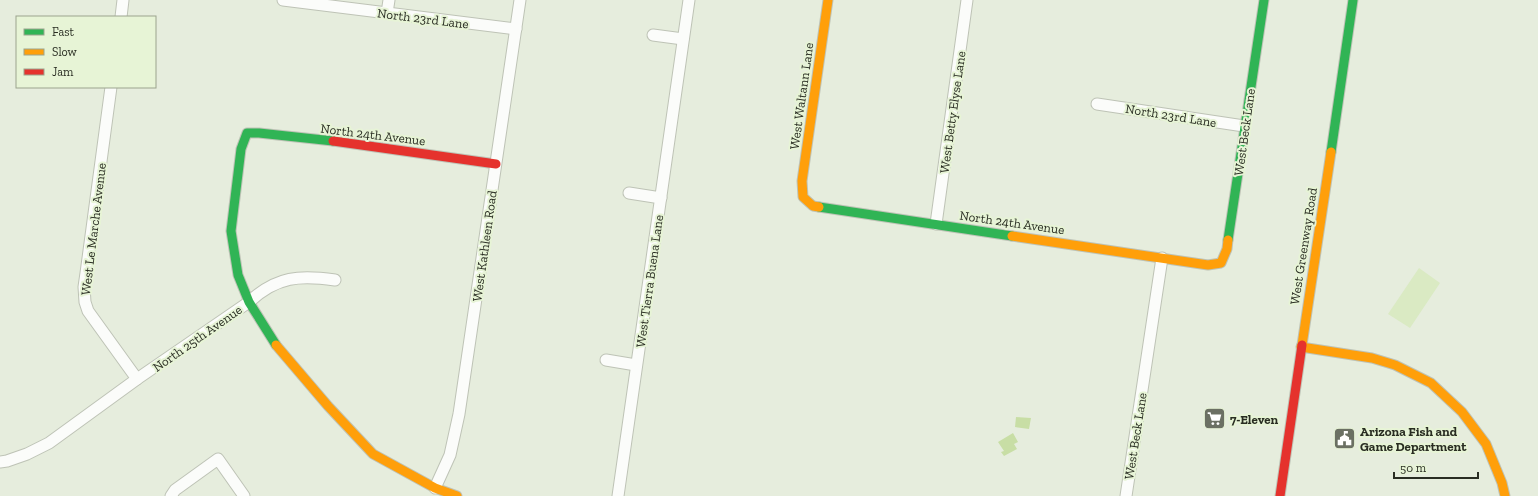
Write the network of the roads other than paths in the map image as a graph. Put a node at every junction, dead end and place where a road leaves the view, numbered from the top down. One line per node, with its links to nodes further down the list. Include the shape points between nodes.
1 (123, 0): 11 (street)
2 (283, 0): 10 (street, North 23rd Lane)
3 (389, 0): 10 (street)
4 (520, 0): 12 (street, West Kathleen Road)
5 (689, 0): 14 (street, West Tierra Buena Lane)
6 (828, 0): 20 (street, West Waltann Lane, via 802,181)
7 (967, 0): 22 (street, West Betty Elyse Lane)
8 (1264, 0): 17 (street, West Beck Lane)
9 (1353, 0): 27 (street, West Greenway Road)
10 (387, 13): 12 (street, North 23rd Lane)
11 (121, 16)
12 (516, 29): 18 (street, West Kathleen Road)
13 (653, 35): 14 (street)
14 (683, 39): 21 (street, West Tierra Buena Lane)
15 (111, 88): 30 (street, West Le Marche Avenue, via 84,287 85,302 88,311)
16 (1097, 104): 17 (street, North 23rd Lane)
17 (1244, 126): 24 (street, West Beck Lane, via 1228,249)
18 (496, 164): 26 (street, North 24th Avenue, via 373,146 247,133 241,149 231,231 238,275); 32 (street, West Kathleen Road, via 459,414 450,455)
19 (629, 193): 21 (street, West Tierra Buena Lane)
20 (803, 197): 22 (street, North 24th Avenue, via 813,206)
21 (661, 198): 29 (street, West Tierra Buena Lane)
22 (936, 224): 23 (street, North 24th Avenue)
23 (1162, 258): 24 (street, North 24th Avenue, via 1208,265); 37 (street, West Beck Lane)
24 (1221, 264)
25 (335, 280): 26 (street, via 314,277 284,279)
26 (249, 302): 30 (street, North 25th Avenue); 32 (street, North 25th Avenue, via 278,348 373,454)
27 (1301, 347): 38 (street, West Greenway Road); 39 (street, via 1372,358 1395,365 1431,383 1462,412 1486,444)
28 (606, 360): 29 (street, West Tierra Buena Lane)
29 (636, 364): 36 (street, West Tierra Buena Lane)
30 (137, 379): 31 (street, North 25th Avenue, via 49,443 27,454)
31 (0, 462)
32 (435, 488): 35 (street, North 25th Avenue)
33 (171, 496): 34 (street, via 175,490 218,459)
34 (244, 496)
35 (457, 496)
36 (618, 496)
37 (1126, 496)
38 (1280, 496)
39 (1505, 496)

